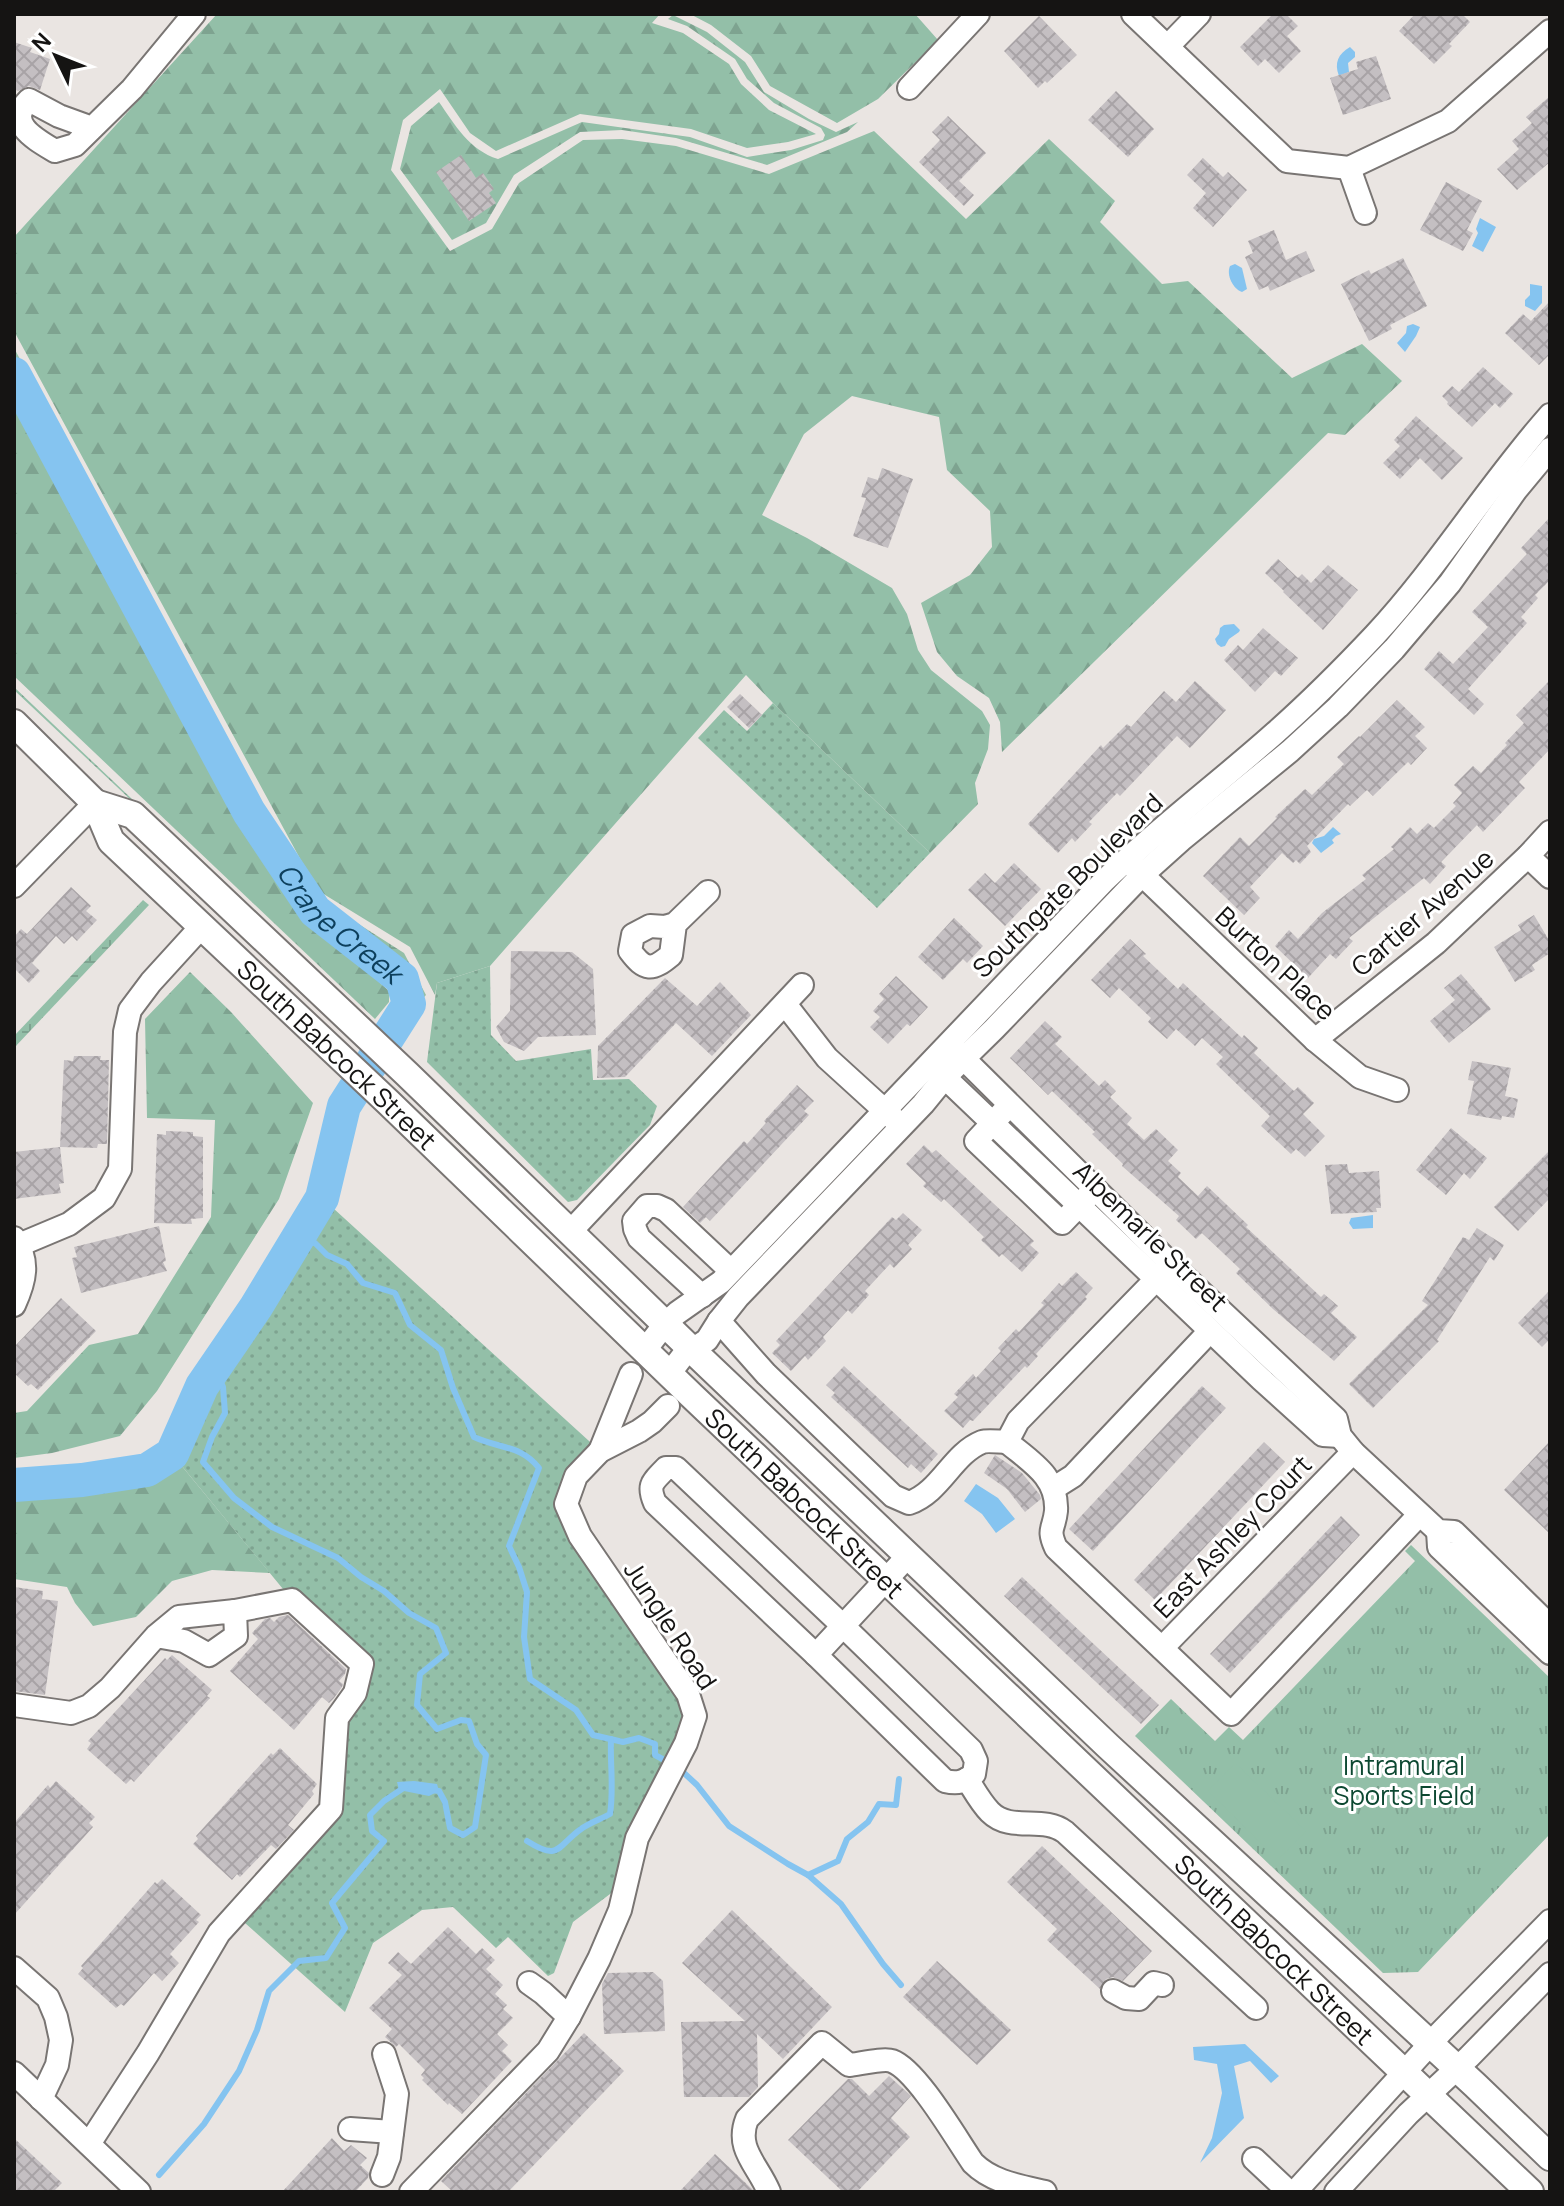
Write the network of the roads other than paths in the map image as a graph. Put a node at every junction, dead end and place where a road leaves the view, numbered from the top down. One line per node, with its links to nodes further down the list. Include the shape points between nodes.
1 (194, 14): 8 (street)
2 (978, 14): 7 (street)
3 (1133, 14): 6 (street)
4 (1199, 14): 6 (street)
5 (1547, 41): 9 (street, via 1448,121)
6 (1168, 46): 9 (street, via 1287,161)
7 (909, 88)
8 (92, 128)
9 (1349, 168): 10 (street)
10 (1365, 213)
11 (1547, 426): 17 (street, Southgate Boulevard, via 1502,473 1431,569 1369,640)
12 (1550, 449): 17 (street, Southgate Boulevard, via 1450,583 1363,681 1290,751 1172,846)
13 (14, 723): 14 (main road, South Babcock Street)
14 (95, 803): 19 (street); 22 (main road, South Babcock Street, via 111,841); 35 (main road, South Babcock Street, via 133,815)
15 (1550, 832): 16 (street, Cartier Avenue)
16 (1528, 856): 18 (street, Cartier Avenue); 25 (street, Cartier Avenue, via 1436,943)
17 (1134, 867): 25 (street, Burton Place); 26 (street, Southgate Boulevard)
18 (1550, 877)
19 (14, 886)
20 (708, 892): 21 (street)
21 (675, 924)
22 (202, 926): 36 (street, via 130,1010 120,1169 104,1198 69,1224); 44 (main road, South Babcock Street)
23 (802, 985): 24 (street)
24 (785, 1004): 30 (street, via 827,1058); 35 (street)
25 (1315, 1040): 28 (street, Burton Place, via 1360,1077)
26 (956, 1051): 27 (street, Southgate Boulevard); 29 (street, Albemarle Street)
27 (937, 1070): 30 (street, Southgate Boulevard); 31 (street, Albemarle Street); 32 (street, Southgate Boulevard)
28 (1397, 1090)
29 (1009, 1105): 31 (street); 33 (street, Albemarle Street)
30 (885, 1110): 32 (street); 37 (street, Southgate Boulevard)
31 (993, 1123): 34 (street, Albemarle Street)
32 (902, 1126): 41 (street, Southgate Boulevard)
33 (1096, 1188): 34 (street); 38 (street, Albemarle Street)
34 (1079, 1206): 38 (street, Albemarle Street)
35 (570, 1232): 43 (main road, South Babcock Street)
36 (16, 1241): 40 (street, via 25,1265)
37 (731, 1271): 39 (street, Southgate Boulevard); 39 (street, via 666,1210 647,1206 634,1221 639,1238)
38 (1163, 1272): 42 (street, Albemarle Street); 49 (street, via 1018,1421)
39 (702, 1296): 43 (street, Southgate Boulevard)
40 (14, 1305)
41 (719, 1321): 45 (street, Southgate Boulevard, via 707,1340); 49 (street, via 766,1374 893,1496 909,1503 924,1498 983,1441)
42 (1211, 1321): 50 (street, Albemarle Street, via 1280,1381 1323,1435); 52 (street, via 1073,1476)
43 (665, 1324): 44 (street, Southgate Boulevard); 45 (main road, South Babcock Street)
44 (645, 1350): 47 (main road, South Babcock Street)
45 (692, 1350): 47 (street, Southgate Boulevard); 55 (main road, South Babcock Street)
46 (631, 1374): 51 (street)
47 (669, 1374): 56 (main road, South Babcock Street)
48 (668, 1406): 51 (street, via 639,1431)
49 (1007, 1442): 52 (street)
50 (1346, 1444): 53 (street, Albemarle Street); 61 (street, East Ashley Court)
51 (600, 1451): 73 (street, Jungle Road, via 576,1476 566,1504 580,1536 688,1694 695,1716 637,1838 620,1910)
52 (1054, 1488): 61 (street, East Ashley Court, via 1056,1512 1050,1534 1056,1548)
53 (1419, 1515): 54 (street, Albemarle Street); 61 (street, via 1231,1714)
54 (1438, 1531): 59 (street, Albemarle Street, via 1454,1532); 62 (street, Albemarle Street, via 1439,1547)
55 (908, 1556): 56 (street); 74 (main road, South Babcock Street)
56 (885, 1580): 58 (street); 77 (main road, South Babcock Street)
57 (235, 1611): 60 (street, via 179,1617); 60 (street, via 236,1636 209,1655 184,1641); 83 (street, via 292,1600 362,1664 355,1693 337,1718 331,1809 219,1933)
58 (842, 1625): 63 (street); 63 (street, via 676,1468 666,1468 652,1483 655,1503); 65 (street, via 971,1750 976,1761 974,1774)
59 (1550, 1626)
60 (156, 1636): 64 (street, via 89,1706 71,1713)
61 (1162, 1648)
62 (1550, 1653)
63 (816, 1655): 65 (street, via 945,1781)
64 (14, 1705)
65 (967, 1779): 72 (street, via 992,1814 1008,1822 1047,1823 1065,1832)
66 (1550, 1921): 74 (street)
67 (14, 1968): 80 (street, via 48,1998 61,2040 57,2065)
68 (1550, 1974): 76 (street)
69 (529, 1983): 73 (street)
70 (1162, 1985): 71 (street, via 1154,1983 1139,1999)
71 (1113, 1991)
72 (1256, 2008)
73 (569, 2017): 88 (street, Jungle Road, via 548,2051)
74 (1430, 2044): 76 (main road, South Babcock Street); 77 (street)
75 (384, 2054): 82 (street, via 397,2094)
76 (1457, 2068): 79 (street); 84 (main road, South Babcock Street)
77 (1404, 2072): 79 (main road, South Babcock Street); 91 (street)
78 (14, 2073): 80 (street)
79 (1428, 2095): 92 (street); 93 (main road, South Babcock Street)
80 (41, 2099): 83 (street)
81 (350, 2129): 82 (street)
82 (392, 2132): 86 (street)
83 (89, 2144): 87 (street)
84 (1550, 2157)
85 (1254, 2159): 91 (street)
86 (382, 2175)
87 (139, 2192)
88 (411, 2192)
89 (769, 2192): 90 (street, via 744,2149 743,2130 747,2119 822,2043 849,2065 891,2060 922,2088 982,2172)
90 (1045, 2192)
91 (1292, 2192)
92 (1336, 2192)
93 (1530, 2192)

